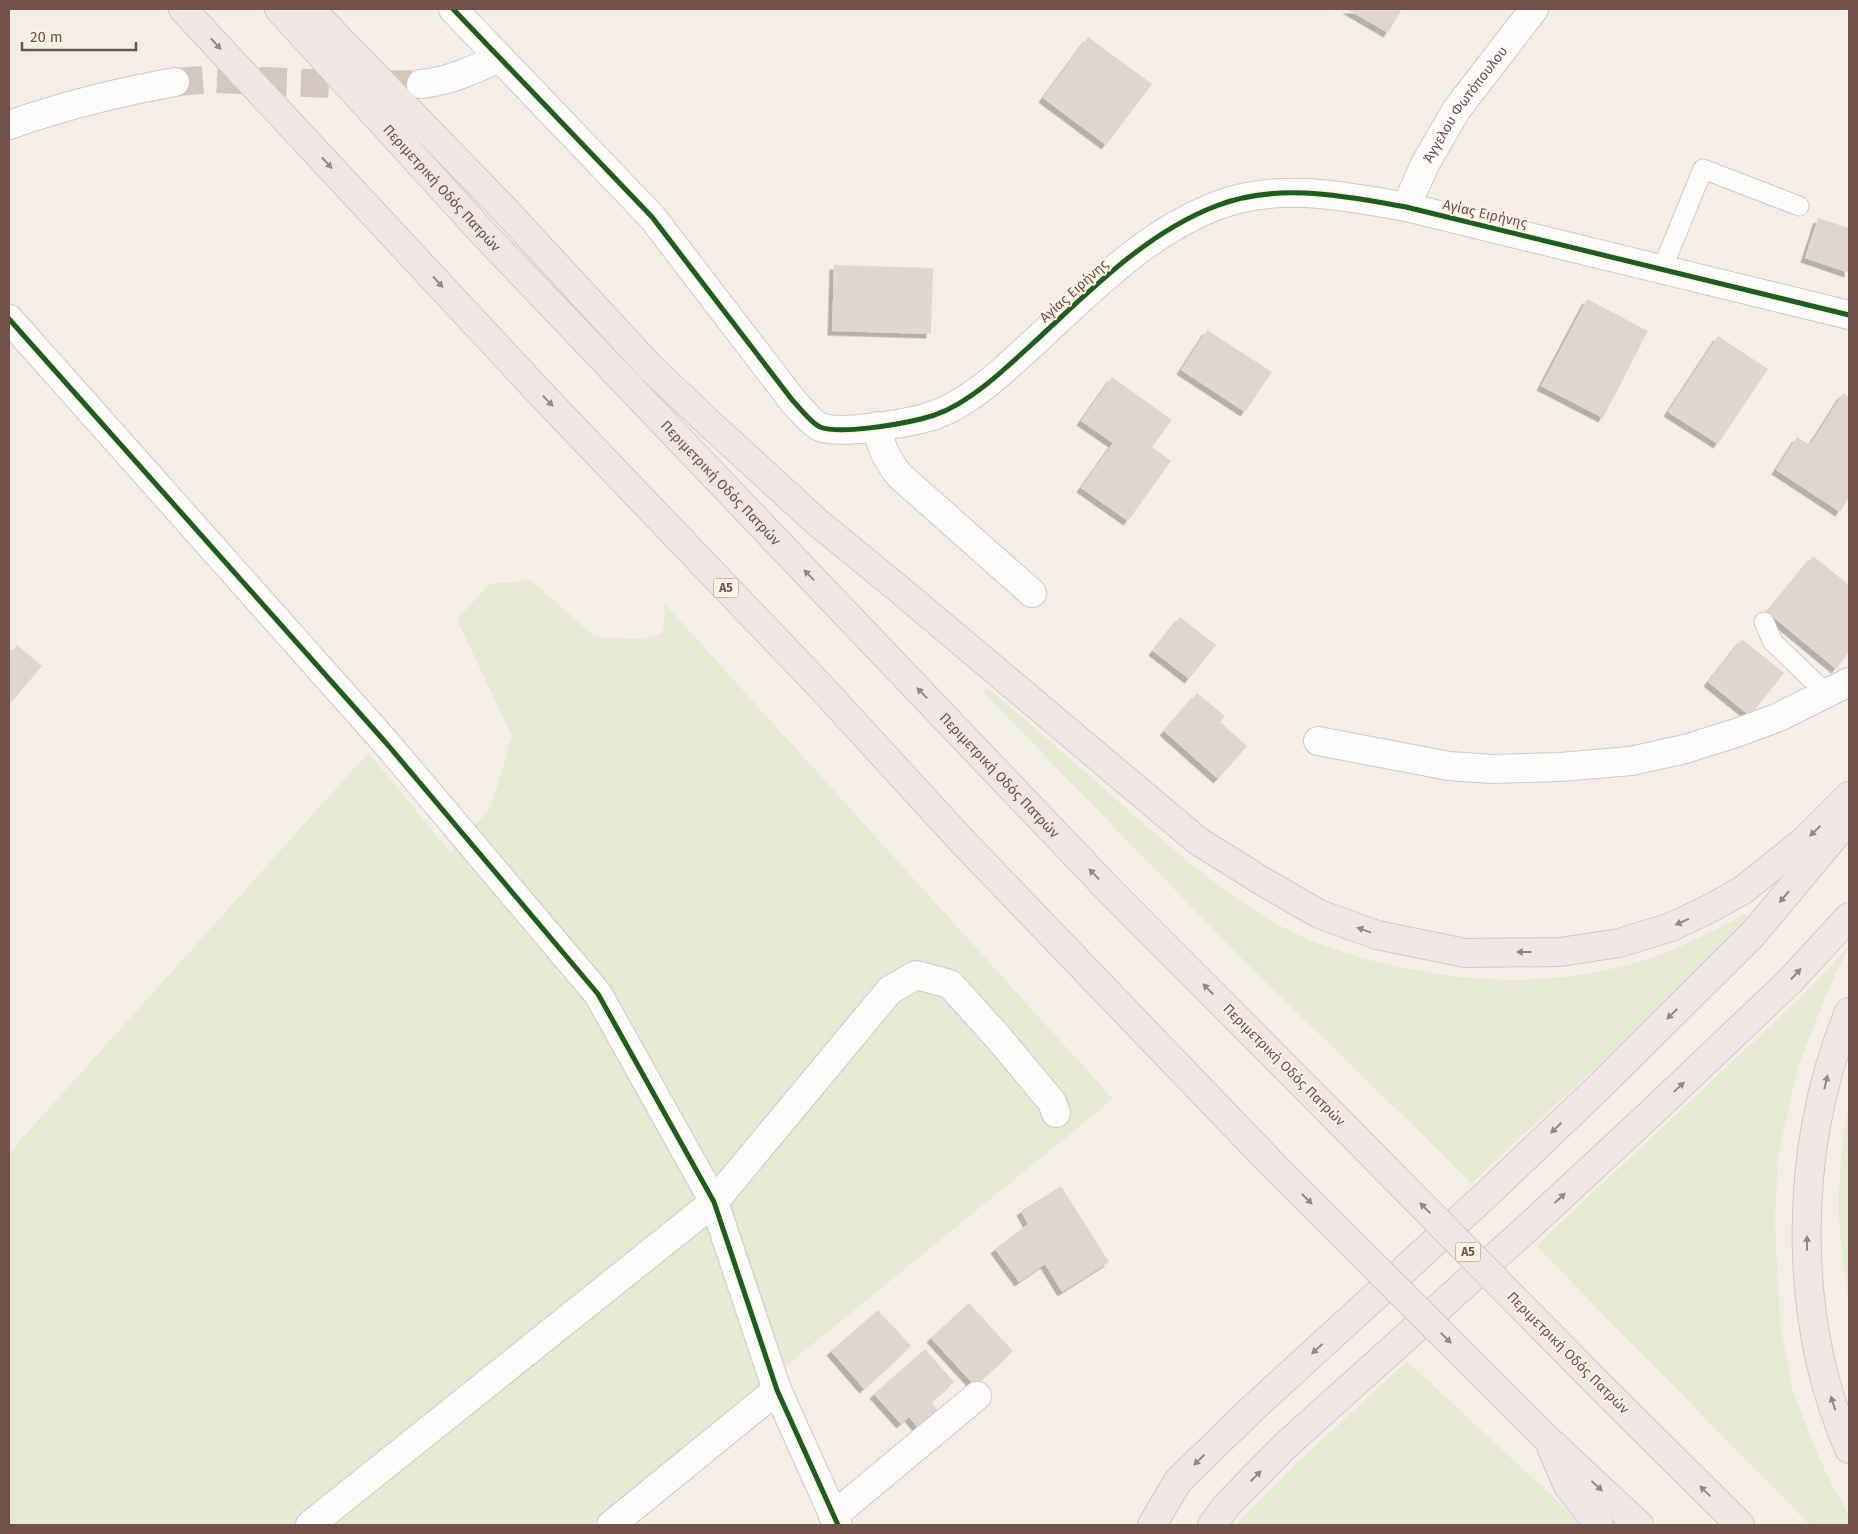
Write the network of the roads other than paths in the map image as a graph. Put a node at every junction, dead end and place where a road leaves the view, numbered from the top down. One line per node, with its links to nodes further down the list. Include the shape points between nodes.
1 (183, 9): 28 (highway, Α5, one-way to 28, bridge, via 964,842 1272,1164)
2 (279, 9): 37 (highway, Περιμετρική Οδός Πατρών / Α5, one-way to 2, bridge, via 1111,892 482,232)
3 (310, 9): 20 (highway, one-way to 3, via 1804,841 1735,895 1671,927 1618,943 1560,952 1465,953 1378,935 1319,914 1198,841 816,522 649,366 505,210)
4 (453, 9): 6 (street, Αγίας Ειρήνης)
5 (1534, 9): 11 (street, Άγγελου Φωτόπουλου, via 1457,109 1425,164)
6 (499, 58): 8 (street, via 464,74); 15 (street, Αγίας Ειρήνης, via 652,217 812,421 838,430)
7 (175, 82): 9 (street, via 90,100)
8 (421, 84)
9 (9, 125)
10 (1798, 206): 12 (lane, via 1703,169)
11 (1406, 207): 12 (street, Αγίας Ειρήνης); 15 (street, Αγίας Ειρήνης, via 1310,193 1268,194 1217,205 1162,235 1125,261 971,396 927,417)
12 (1662, 269): 13 (street, Αγίας Ειρήνης)
13 (1849, 315)
14 (9, 318): 25 (street, via 387,744 598,994)
15 (877, 426): 16 (street, via 884,452 900,476)
16 (1032, 593)
17 (1764, 622): 18 (lane, via 1773,642)
18 (1838, 688): 19 (street, via 1779,717 1736,733 1631,761 1560,767 1449,766)
19 (1318, 741)
20 (1849, 796)
21 (1849, 819): 33 (highway, one-way to 33, via 1753,934 1487,1194 1178,1481)
22 (1849, 917): 34 (highway, one-way to 22, via 1227,1505 1286,1445 1656,1108 1790,981)
23 (1849, 1012): 29 (highway, one-way to 23, via 1833,1406 1812,1319 1807,1247 1812,1155 1818,1120 1827,1076)
24 (1056, 1113): 25 (street, via 1052,1102 950,984 916,975 890,990)
25 (714, 1202): 26 (street); 31 (street)
26 (776, 1390): 30 (street); 32 (street)
27 (978, 1396): 30 (street)
28 (1549, 1441): 35 (highway, via 1568,1486); 36 (highway, Α5, one-way to 36)
29 (1849, 1449)
30 (836, 1521)
31 (310, 1525)
32 (611, 1525)
33 (1152, 1525)
34 (1212, 1525)
35 (1599, 1525)
36 (1638, 1525)
37 (1740, 1525)

